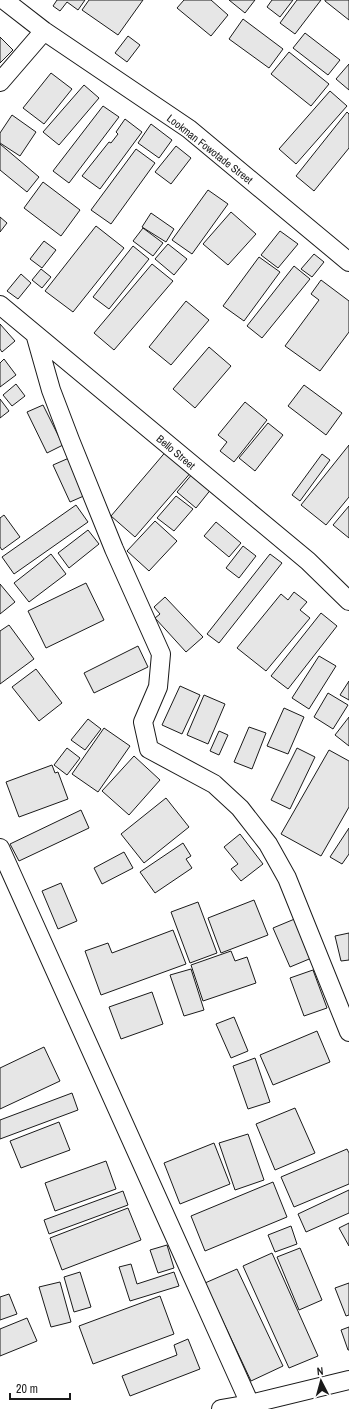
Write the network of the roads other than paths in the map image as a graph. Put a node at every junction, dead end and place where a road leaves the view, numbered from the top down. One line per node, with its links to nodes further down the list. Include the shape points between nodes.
1 (4, 0): 2 (street, Lookman Fowotade Street)
2 (44, 31): 3 (street); 4 (street, Lookman Fowotade Street, via 189,130)
3 (0, 82)
4 (349, 262)
5 (0, 305): 6 (street, Bello Street)
6 (36, 337): 7 (street, Bello Street, via 308,561); 9 (street, via 51,390 70,440 161,654 158,687 143,722 149,749 214,784 240,808 268,844 287,878)
7 (349, 601)
8 (0, 848): 11 (street)
9 (349, 1032)
10 (349, 1380): 11 (street)
11 (250, 1404): 12 (street)
12 (221, 1409)

